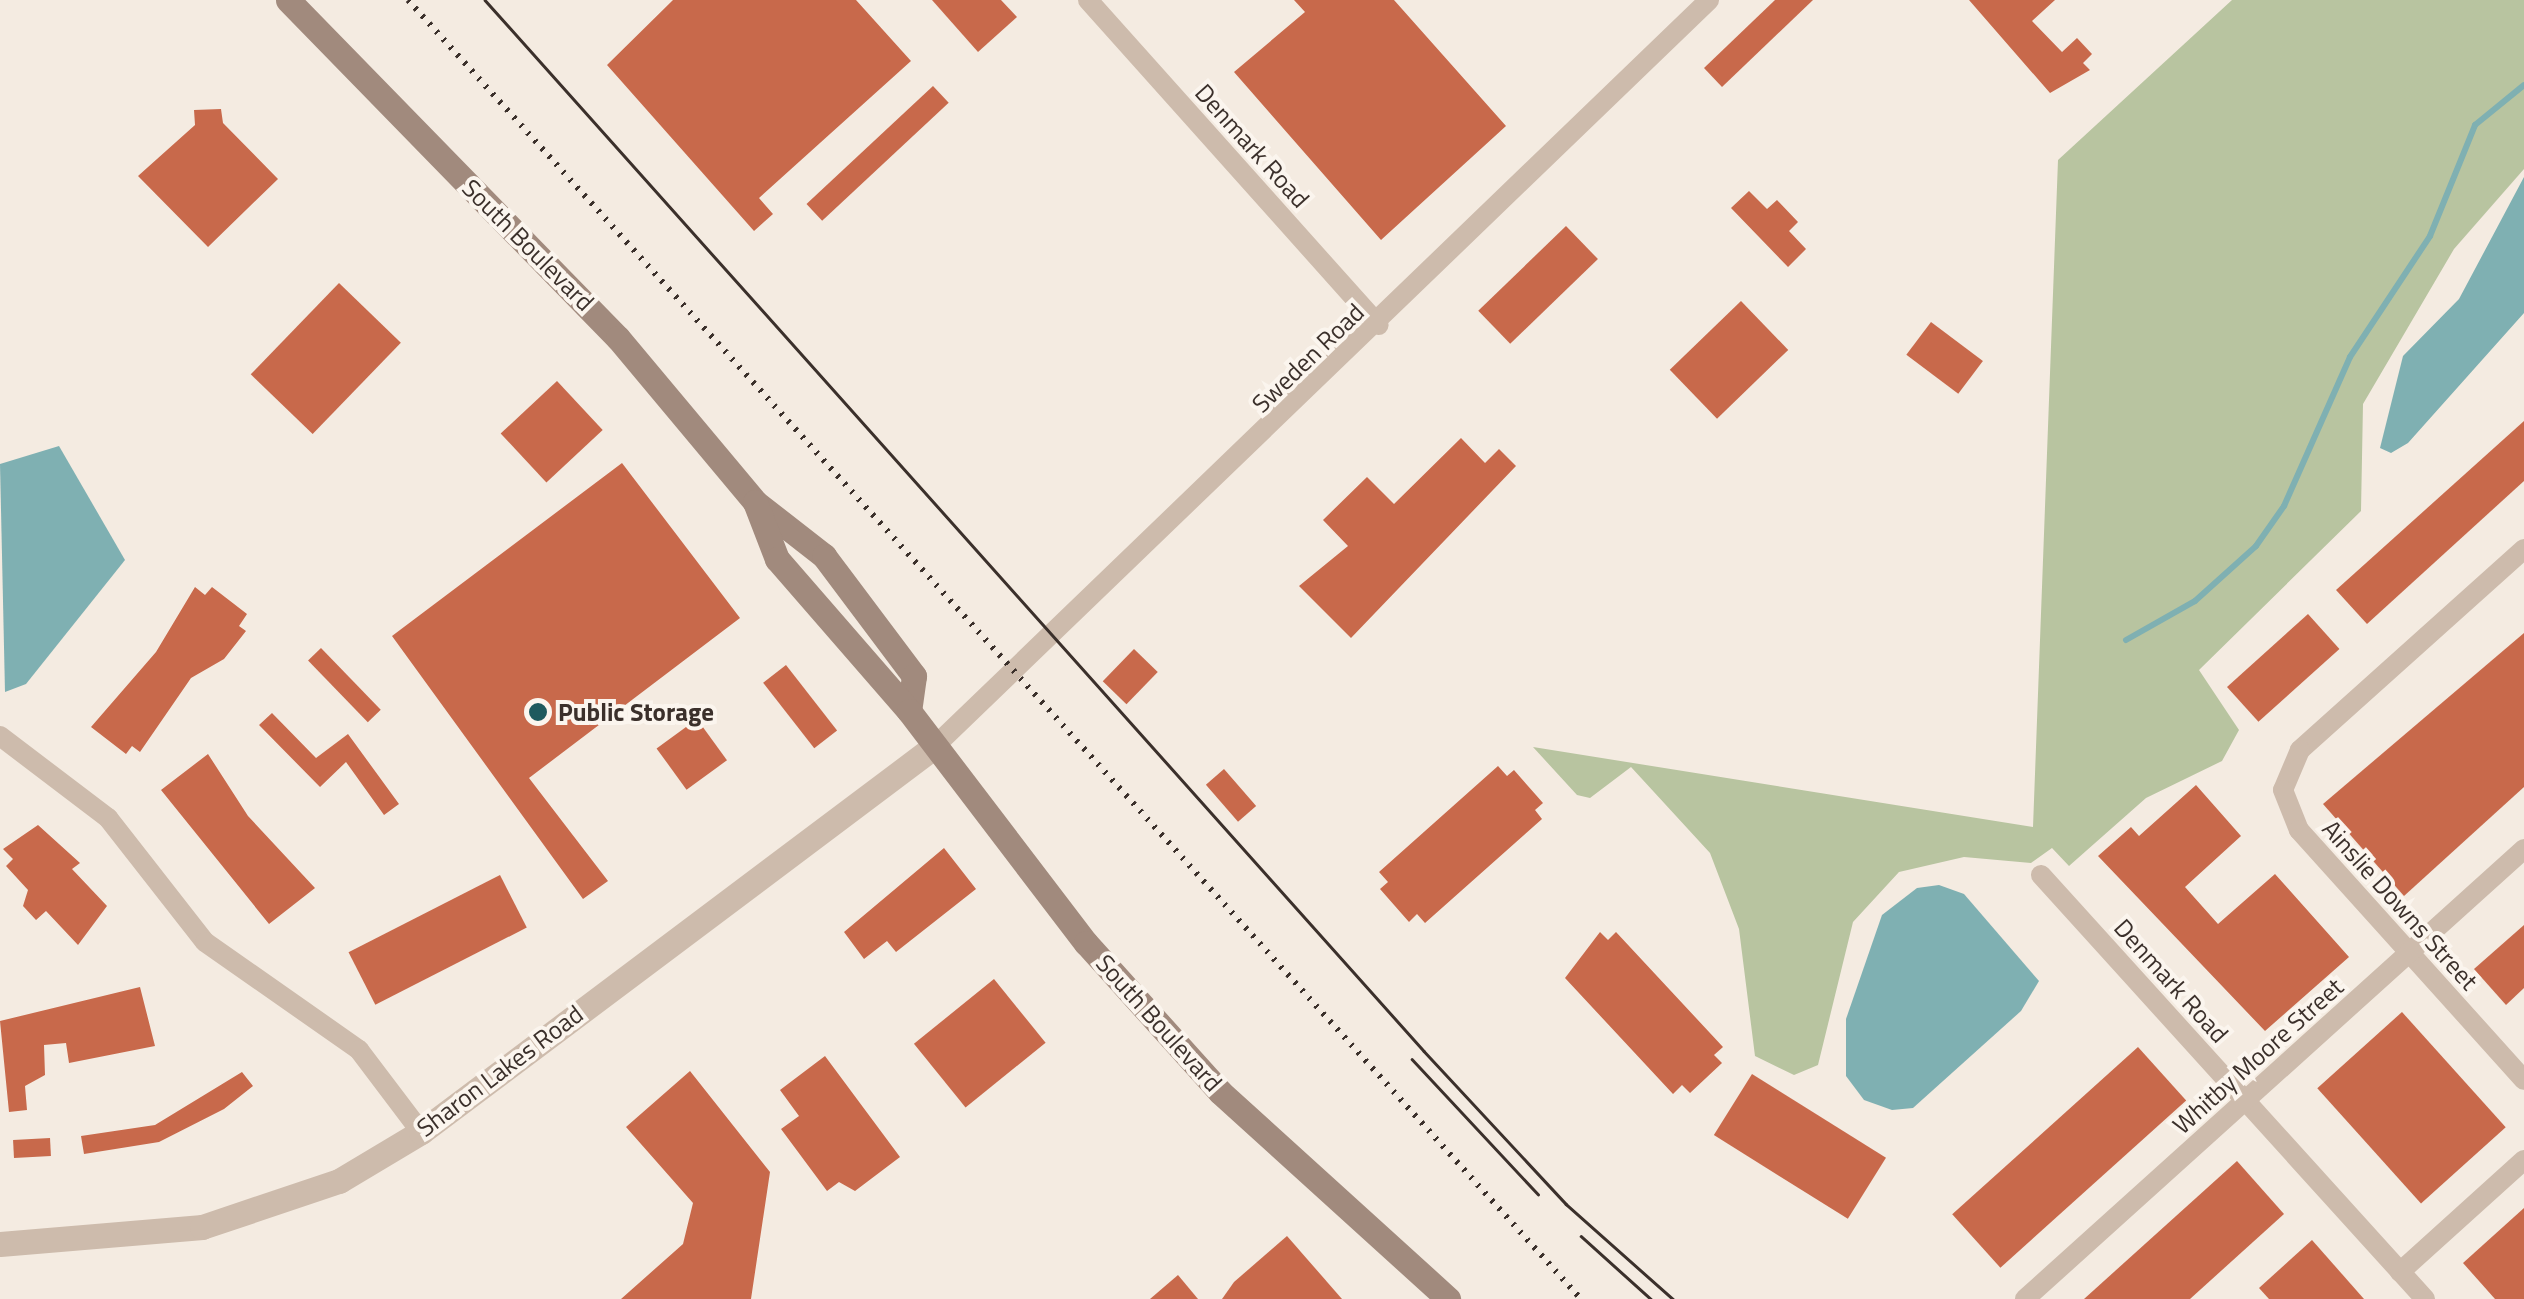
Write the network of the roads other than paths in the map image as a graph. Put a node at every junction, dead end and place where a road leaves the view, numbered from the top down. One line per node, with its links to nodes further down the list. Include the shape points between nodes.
1 (288, 0): 5 (main road, South Boulevard, via 579,296)
2 (1088, 0): 4 (street, Denmark Road)
3 (1709, 0): 4 (street, Sweden Road)
4 (1378, 325): 9 (street, Sweden Road)
5 (755, 502): 7 (main road, South Boulevard, via 777,559); 7 (main road, South Boulevard, via 824,556 914,676)
6 (2524, 549): 12 (street, Ainslie Downs Street, via 2288,770 2287,813)
7 (909, 711): 9 (main road, South Boulevard)
8 (0, 736): 15 (street, via 108,818 205,942 359,1050)
9 (935, 746): 15 (street, Sharon Lakes Road); 19 (main road, South Boulevard, via 1174,1044)
10 (2524, 849): 12 (street, Whitby Moore Street)
11 (2041, 875): 14 (street, Denmark Road)
12 (2409, 953): 13 (street, Ainslie Downs Street); 14 (street, Whitby Moore Street)
13 (2524, 1080)
14 (2245, 1101): 18 (street, Denmark Road); 20 (street, Whitby Moore Street)
15 (420, 1132): 17 (street, Sharon Lakes Road, via 339,1181 248,1216 129,1238)
16 (2524, 1160): 18 (street)
17 (0, 1244)
18 (2400, 1272): 21 (street, Denmark Road)
19 (1448, 1299)
20 (2025, 1299)
21 (2424, 1299)

